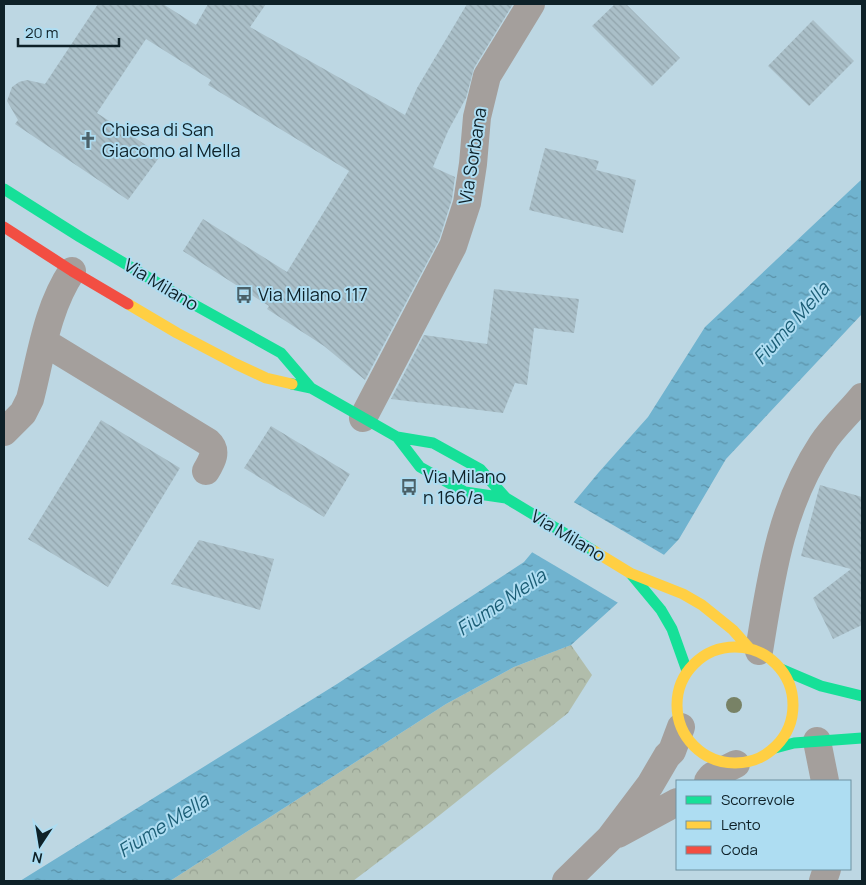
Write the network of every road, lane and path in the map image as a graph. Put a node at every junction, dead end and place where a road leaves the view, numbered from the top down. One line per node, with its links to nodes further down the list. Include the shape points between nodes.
1 (531, 4): 8 (street, Via Sorbana, via 487,76 477,117 467,203 453,246)
2 (4, 189): 6 (main road, Via Milano, via 193,304 281,353)
3 (4, 227): 4 (main road, Via Milano)
4 (72, 271): 5 (street, via 55,302); 6 (main road, Via Milano, via 236,364 266,378)
5 (44, 342): 9 (street, via 30,400 23,413); 11 (street, via 208,442 214,452)
6 (311, 388): 8 (main road, Via Milano)
7 (862, 397): 14 (street, via 823,442 794,498 782,532)
8 (363, 418): 10 (main road, Via Milano)
9 (4, 432)
10 (397, 436): 12 (main road, Via Milano, via 433,443 480,469); 12 (main road, Via Milano, via 420,468 465,492)
11 (206, 471)
12 (506, 498): 13 (main road, Via Milano)
13 (630, 573): 14 (main road, Via Milano, via 702,604); 16 (main road, Via Milano, via 661,610 672,629)
14 (754, 650): 15 (main road, via 772,659); 16 (main road, via 731,647 714,650)
15 (781, 669): 17 (main road, via 840,692); 21 (main road, via 790,684 794,701 786,734)
16 (687, 671): 18 (main road, via 679,688 676,708)
17 (862, 696)
18 (681, 727): 22 (main road, via 703,754 719,762); 26 (street, via 672,750 650,785)
19 (862, 738): 20 (main road)
20 (817, 741): 21 (main road); 24 (street)
21 (775, 748): 22 (main road, via 757,759)
22 (736, 764): 23 (street)
23 (709, 780)
24 (825, 780)
25 (676, 803): 26 (street)
26 (610, 838): 27 (street)
27 (566, 881)

